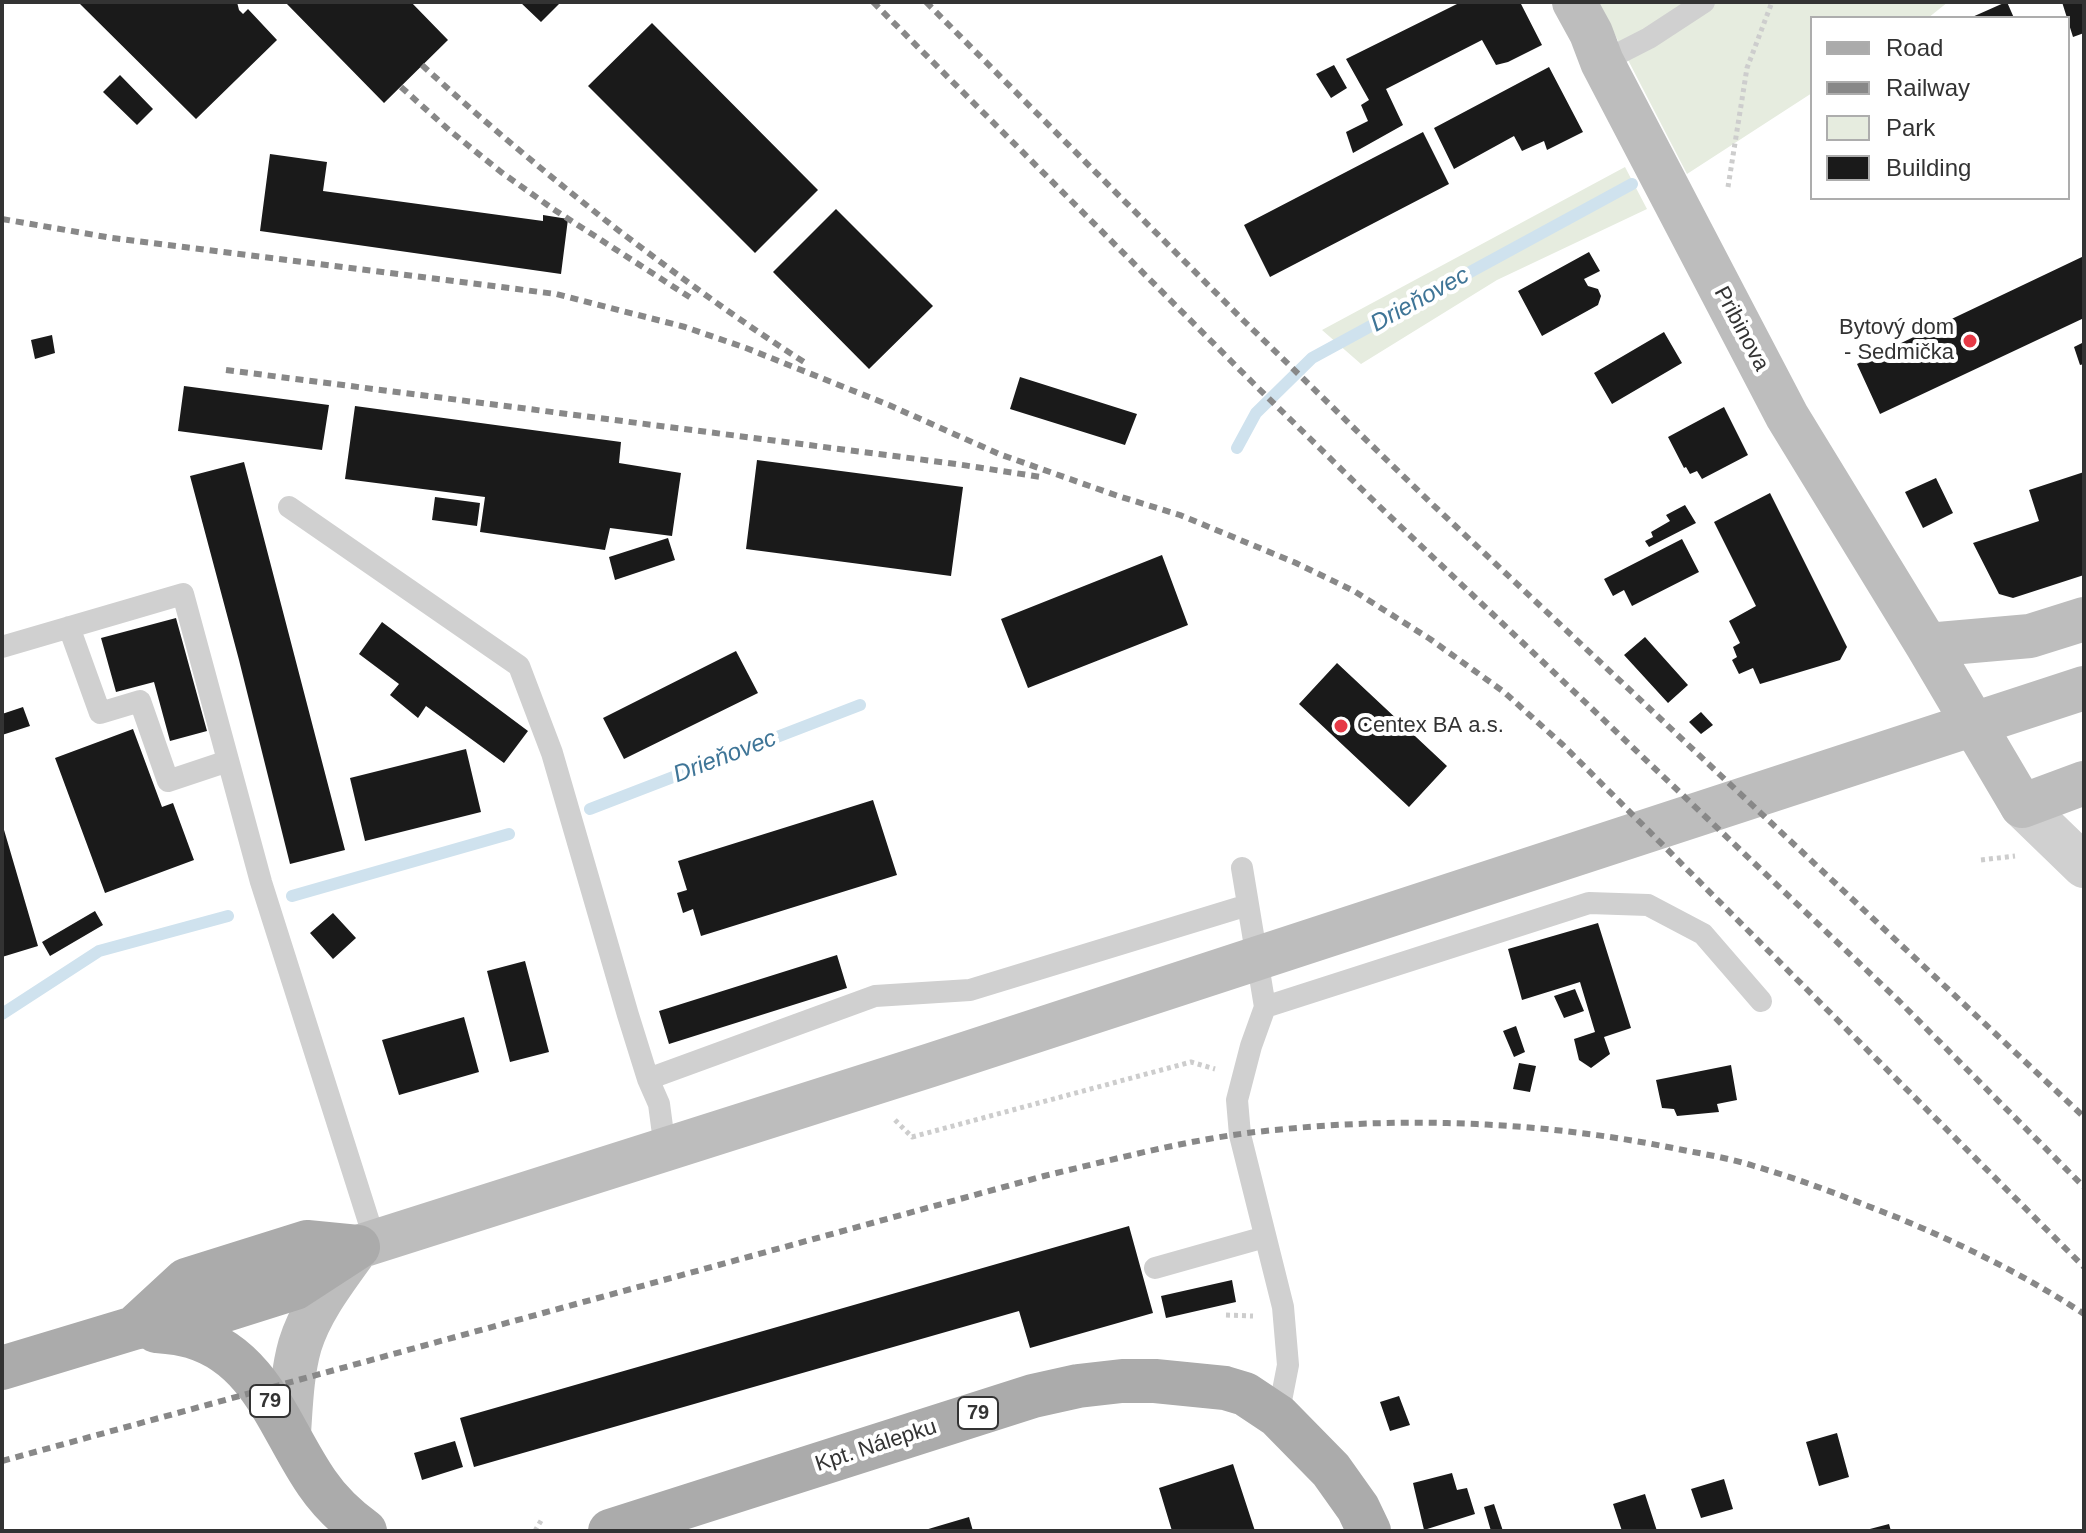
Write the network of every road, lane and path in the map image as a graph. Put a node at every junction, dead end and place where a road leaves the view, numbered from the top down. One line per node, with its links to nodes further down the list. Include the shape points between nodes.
1 (1574, 2): 4 (street, Pribinova)
2 (1704, 2): 4 (lane)
3 (1772, 2): 5 (path, via 1747,68)
4 (1602, 62): 9 (street, Pribinova, via 1787,416)
5 (1728, 187)
6 (289, 507): 21 (lane, via 519,666 552,753)
7 (2084, 619): 9 (street, via 2030,636)
8 (69, 627): 10 (lane); 12 (lane, via 100,713 140,701 168,781); 12 (lane, via 183,594)
9 (1927, 645): 14 (street, Pribinova)
10 (2, 647)
11 (2084, 688): 23 (street)
12 (228, 761): 25 (lane)
13 (2084, 783): 14 (street)
14 (2022, 806): 15 (street)
15 (2084, 866)
16 (1242, 868): 17 (lane)
17 (1248, 905): 19 (lane); 21 (lane, via 970,990 875,996)
18 (1761, 1001): 19 (lane, via 1703,934 1648,905 1589,903)
19 (1265, 1007): 20 (lane)
20 (1243, 1077): 22 (path, via 1191,1062 912,1137); 24 (lane, via 1237,1100 1240,1135)
21 (648, 1079): 23 (lane, via 659,1104)
22 (891, 1116)
23 (665, 1149): 25 (street)
24 (1265, 1237): 26 (lane); 29 (lane, via 1283,1307 1288,1365)
25 (366, 1244): 27 (main road, via 295,1288 219,1312); 30 (street, via 305,1330 295,1365)
26 (1155, 1268)
27 (134, 1328): 28 (main road, 79); 30 (main road, 79, via 192,1337 228,1354 263,1390)
28 (2, 1368)
29 (1278, 1416): 34 (main road, Kpt. Nálepku / 79, via 1245,1394 1225,1388 1155,1381 1078,1386); 35 (main road, Kpt. Nálepku / 79, via 1331,1470)
30 (289, 1433): 32 (main road, 79, via 317,1483)
31 (542, 1519): 33 (path)
32 (365, 1531)
33 (535, 1531)
34 (610, 1531)
35 (1369, 1531)

